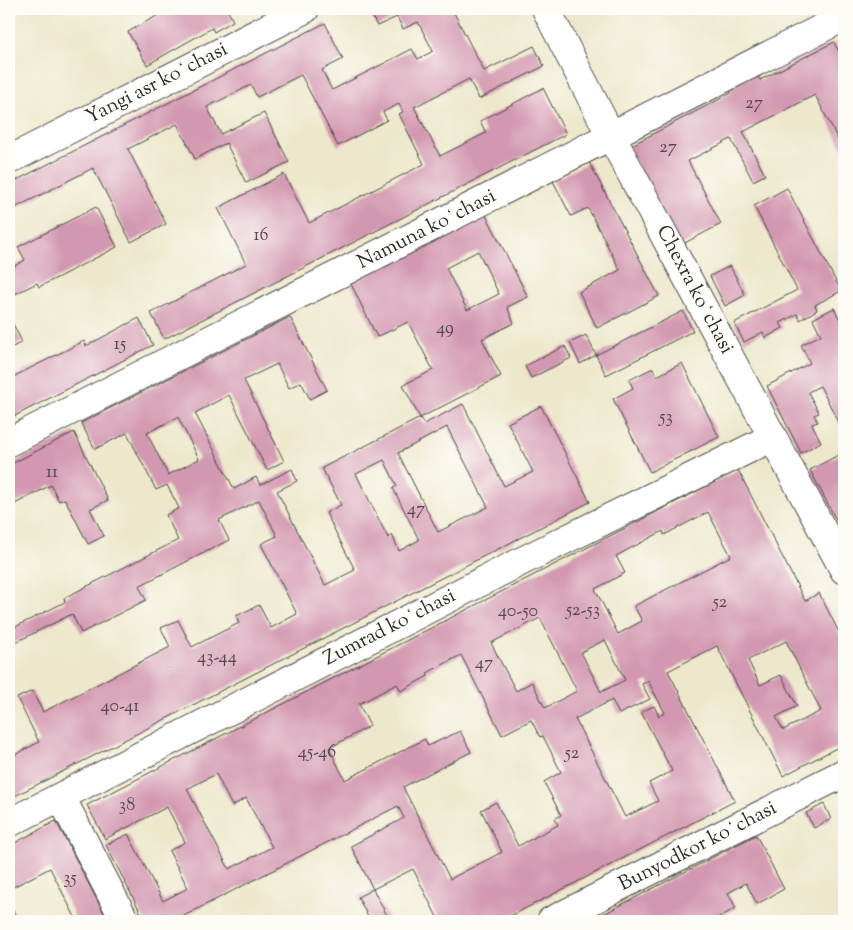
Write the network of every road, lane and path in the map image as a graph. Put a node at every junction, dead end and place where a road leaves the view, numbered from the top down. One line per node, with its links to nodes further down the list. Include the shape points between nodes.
1 (305, 9): 5 (street, Yangi asr koʻchasi)
2 (546, 9): 4 (street, Chexra koʻchasi)
3 (844, 18): 4 (street, Namuna koʻchasi)
4 (611, 136): 6 (street, Chexra koʻchasi); 7 (street, Namuna koʻchasi)
5 (9, 160)
6 (773, 437): 8 (street, Chexra koʻchasi); 10 (street, Zumrad koʻchasi, via 518,563)
7 (9, 442)
8 (844, 570)
9 (844, 773): 13 (street, Bunyodkor koʻchasi)
10 (61, 797): 11 (street, Zumrad koʻchasi); 12 (street)
11 (9, 823)
12 (125, 921)
13 (551, 921)

